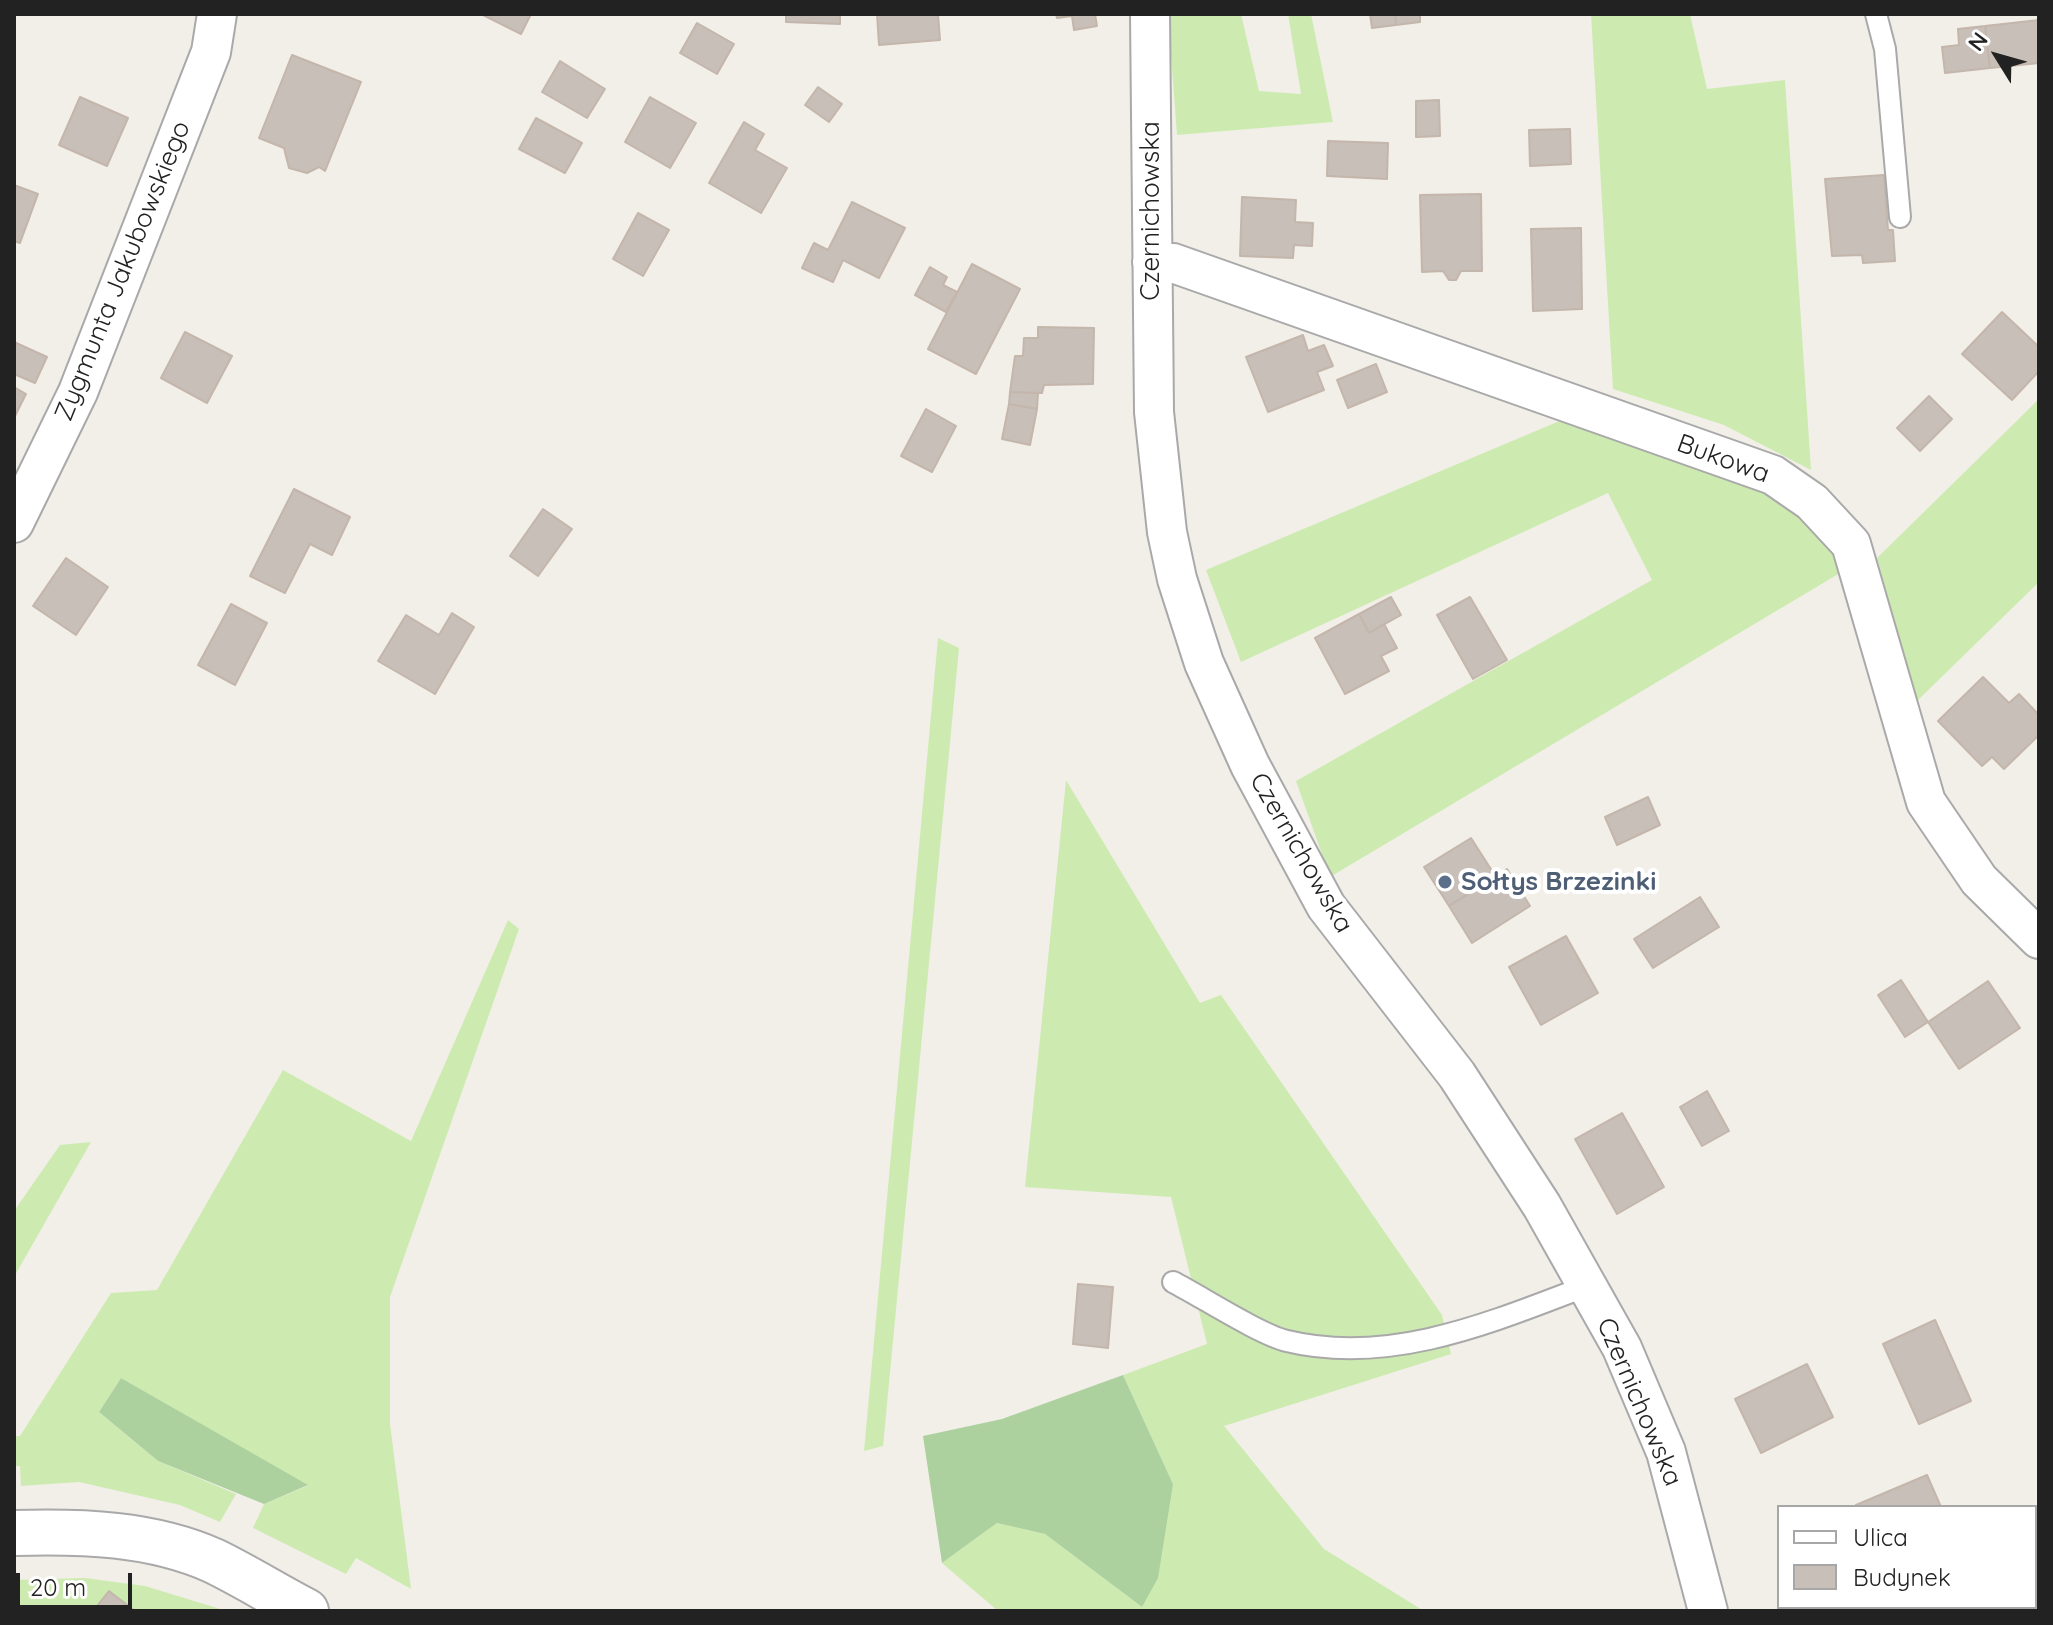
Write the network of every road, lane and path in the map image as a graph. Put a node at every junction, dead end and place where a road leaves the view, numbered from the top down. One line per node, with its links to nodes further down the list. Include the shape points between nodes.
1 (217, 14): 6 (street, Zygmunta Jakubowskiego, via 211,52 78,392)
2 (1150, 14): 5 (street, Czernichowska)
3 (1876, 14): 4 (lane, via 1885,49)
4 (1900, 217)
5 (1152, 262): 7 (street, Bukowa, via 1173,263 1773,475 1812,502 1851,544 1926,802 1979,880); 9 (street, Czernichowska, via 1154,412 1167,532 1204,663 1250,765 1326,906 1457,1075)
6 (14, 523)
7 (2039, 939)
8 (1173, 1282): 9 (lane, via 1285,1341 1363,1351 1474,1329)
9 (1587, 1286): 12 (street, Czernichowska, via 1622,1348 1666,1452)
10 (14, 1533): 11 (street, via 131,1537 211,1560)
11 (306, 1611)
12 (1708, 1611)

